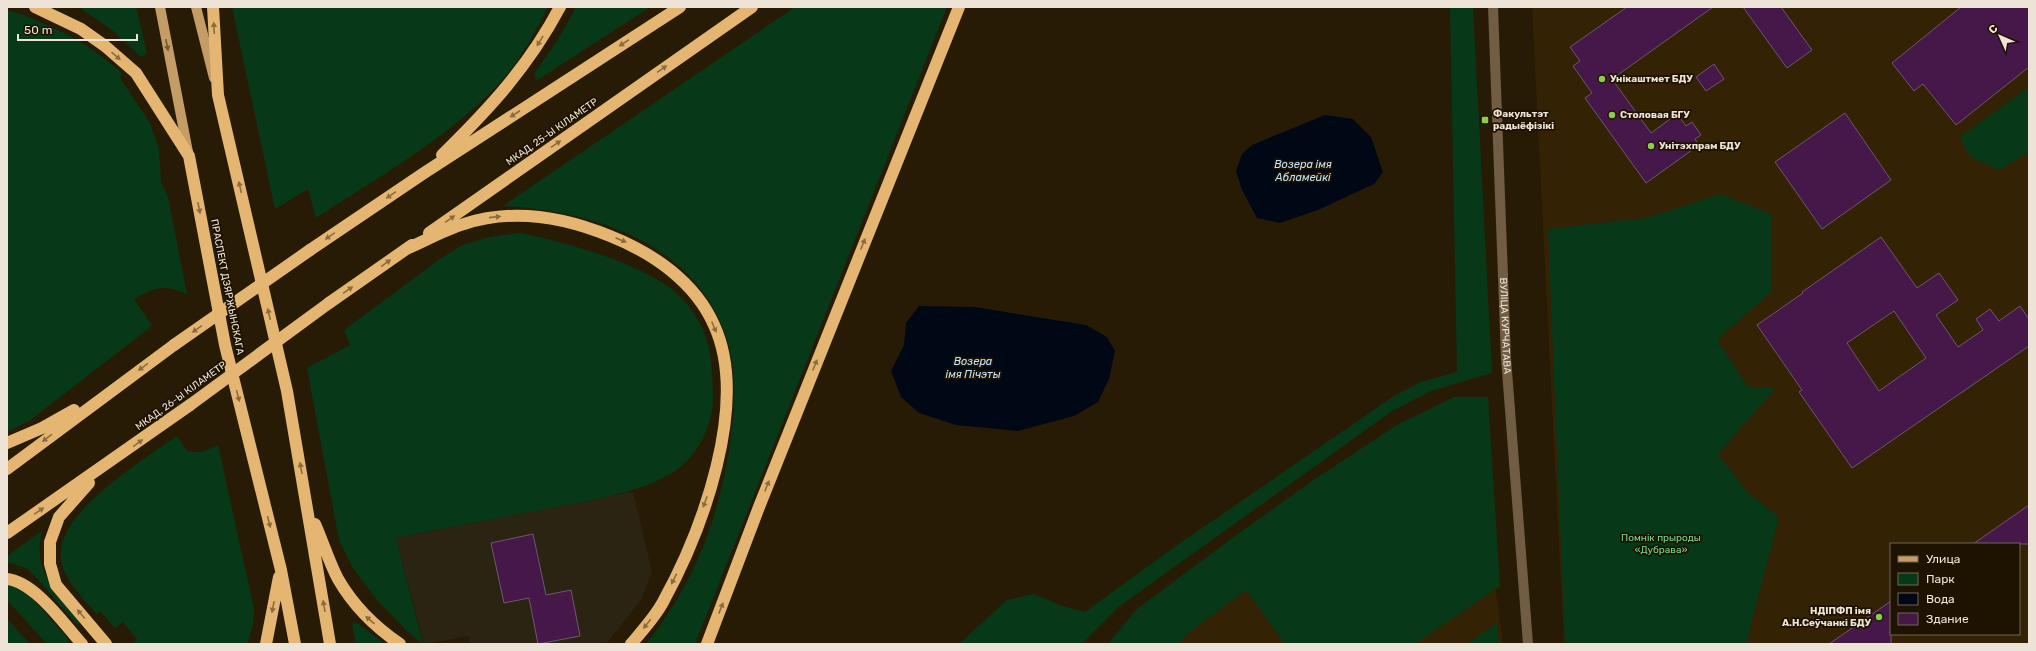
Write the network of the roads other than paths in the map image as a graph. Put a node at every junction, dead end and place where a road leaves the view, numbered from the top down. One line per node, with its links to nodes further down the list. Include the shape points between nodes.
1 (35, 7): 11 (highway, one-way to 11, via 81,29 136,73)
2 (160, 7): 11 (main road, ПРАСПЕКТ ДЗЯРЖЫНСКАГА, one-way to 11)
3 (196, 7): 10 (main road)
4 (213, 7): 10 (highway, one-way to 4)
5 (560, 7): 12 (highway, one-way to 12, via 520,71 488,110)
6 (680, 7): 12 (highway, one-way to 12)
7 (752, 7): 13 (highway, МКАД, 25-Ы КІЛАМЕТР, one-way to 7)
8 (959, 7): 30 (highway, one-way to 8)
9 (1493, 7): 31 (street, ВУЛІЦА КУРЧАТАВА, via 1506,358)
10 (218, 95): 19 (highway, one-way to 10, via 287,391)
11 (189, 156): 21 (highway, ПРАСПЕКТ ДЗЯРЖЫНСКАГА, one-way to 21, via 225,344)
12 (424, 173): 15 (highway, one-way to 15, bridge, via 174,344)
13 (406, 249): 14 (highway, МКАД, 25-Ы КІЛАМЕТР, one-way to 13); 29 (highway, one-way to 29, via 482,218 526,215 579,224 634,246 653,257 675,274 694,294 714,325 725,367 727,394 726,419 711,486 686,555 662,604)
14 (367, 277): 17 (highway, МКАД, 26-Ы КІЛАМЕТР, one-way to 14, bridge)
15 (112, 390): 16 (highway, via 42,428); 18 (highway, one-way to 18)
16 (7, 443)
17 (106, 465): 20 (highway, МКАД, 26-Ы КІЛАМЕТР, one-way to 17); 23 (highway, one-way to 17, via 56,585 50,564 50,542 59,517)
18 (7, 468)
19 (308, 507): 27 (highway, one-way to 19); 28 (highway, one-way to 19, via 363,614 350,597 338,578)
20 (7, 533)
21 (281, 570): 25 (highway, one-way to 25); 26 (highway, ПРАСПЕКТ ДЗЯРЖЫНСКАГА)
22 (7, 579): 24 (highway, via 26,586 42,599)
23 (104, 643)
24 (82, 644)
25 (266, 644)
26 (295, 644)
27 (330, 644)
28 (400, 644)
29 (631, 644)
30 (707, 644)
31 (1528, 644)

